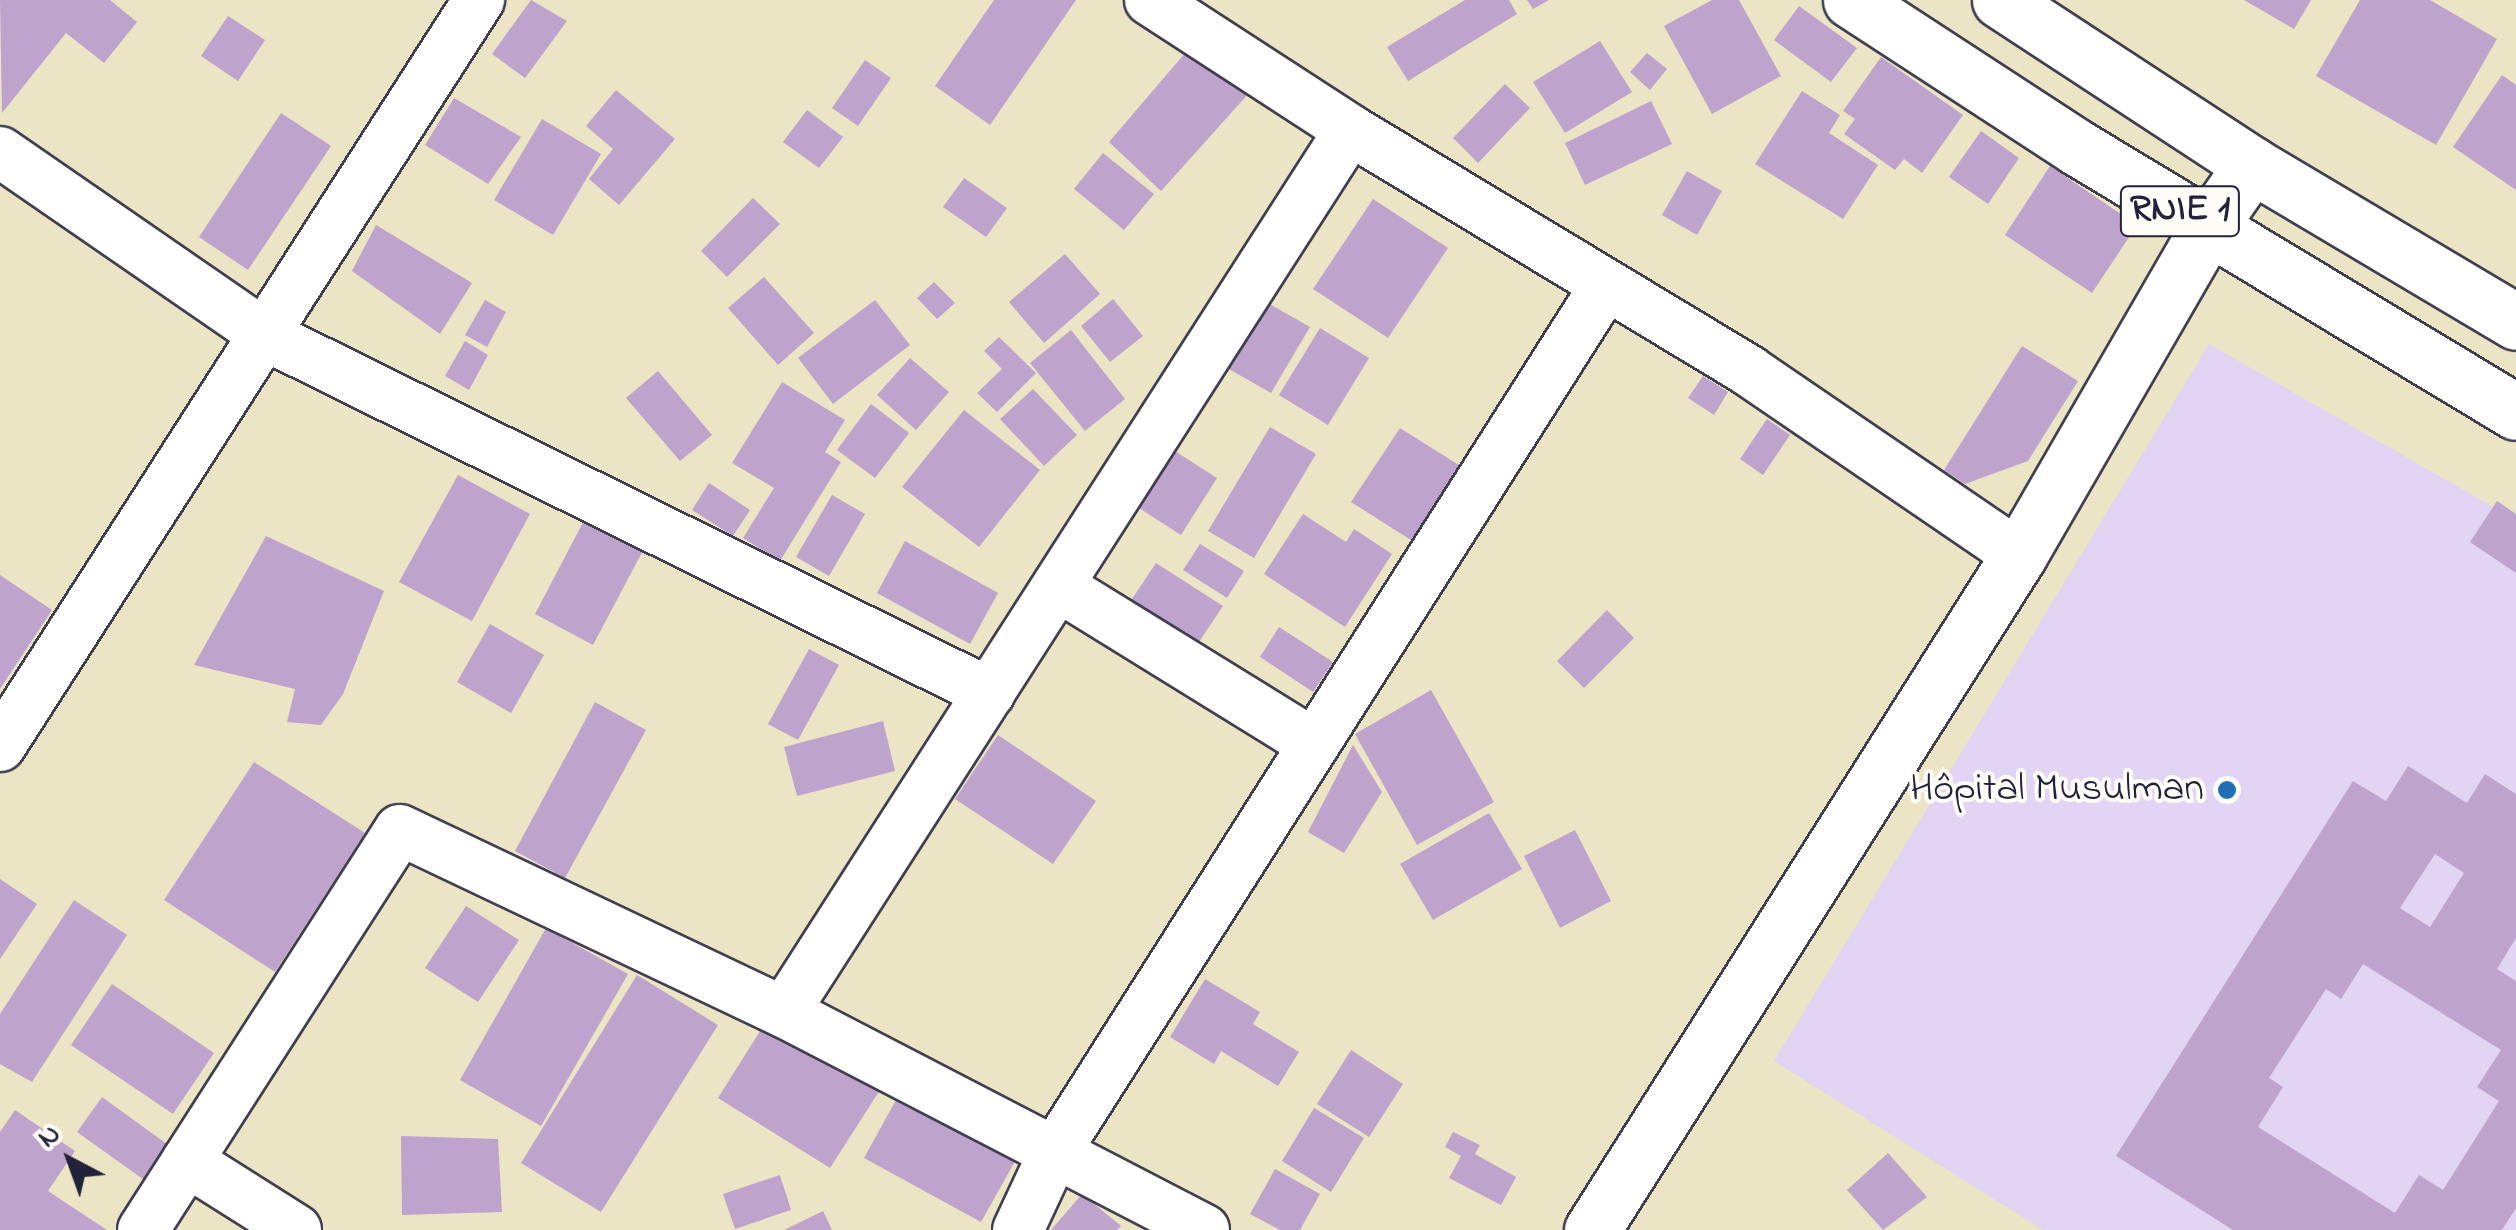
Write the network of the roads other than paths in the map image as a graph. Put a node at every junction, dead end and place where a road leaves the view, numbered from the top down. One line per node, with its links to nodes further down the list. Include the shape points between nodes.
1 (480, 0): 11 (street)
2 (1150, 0): 5 (street)
3 (1851, 0): 8 (main road, RNIE 1)
4 (2000, 0): 7 (main road, RNIE 1)
5 (1350, 130): 9 (street); 14 (street)
6 (0, 152): 11 (street)
7 (2252, 165): 8 (main road); 10 (main road, RNIE 1)
8 (2208, 228): 12 (main road, RNIE 1); 13 (main road)
9 (1606, 286): 13 (street, via 1750,371); 16 (street)
10 (2516, 322)
11 (264, 336): 15 (street); 17 (street)
12 (2516, 412)
13 (2019, 555): 25 (main road)
14 (1058, 586): 15 (street); 16 (street)
15 (989, 693): 18 (street)
16 (1314, 744): 19 (street)
17 (0, 746)
18 (784, 1012): 19 (street); 20 (street, via 400,830)
19 (1053, 1155): 23 (street); 24 (street)
20 (187, 1162): 21 (street); 22 (street)
21 (142, 1230)
22 (296, 1230)
23 (1018, 1230)
24 (1204, 1230)
25 (1592, 1230)

